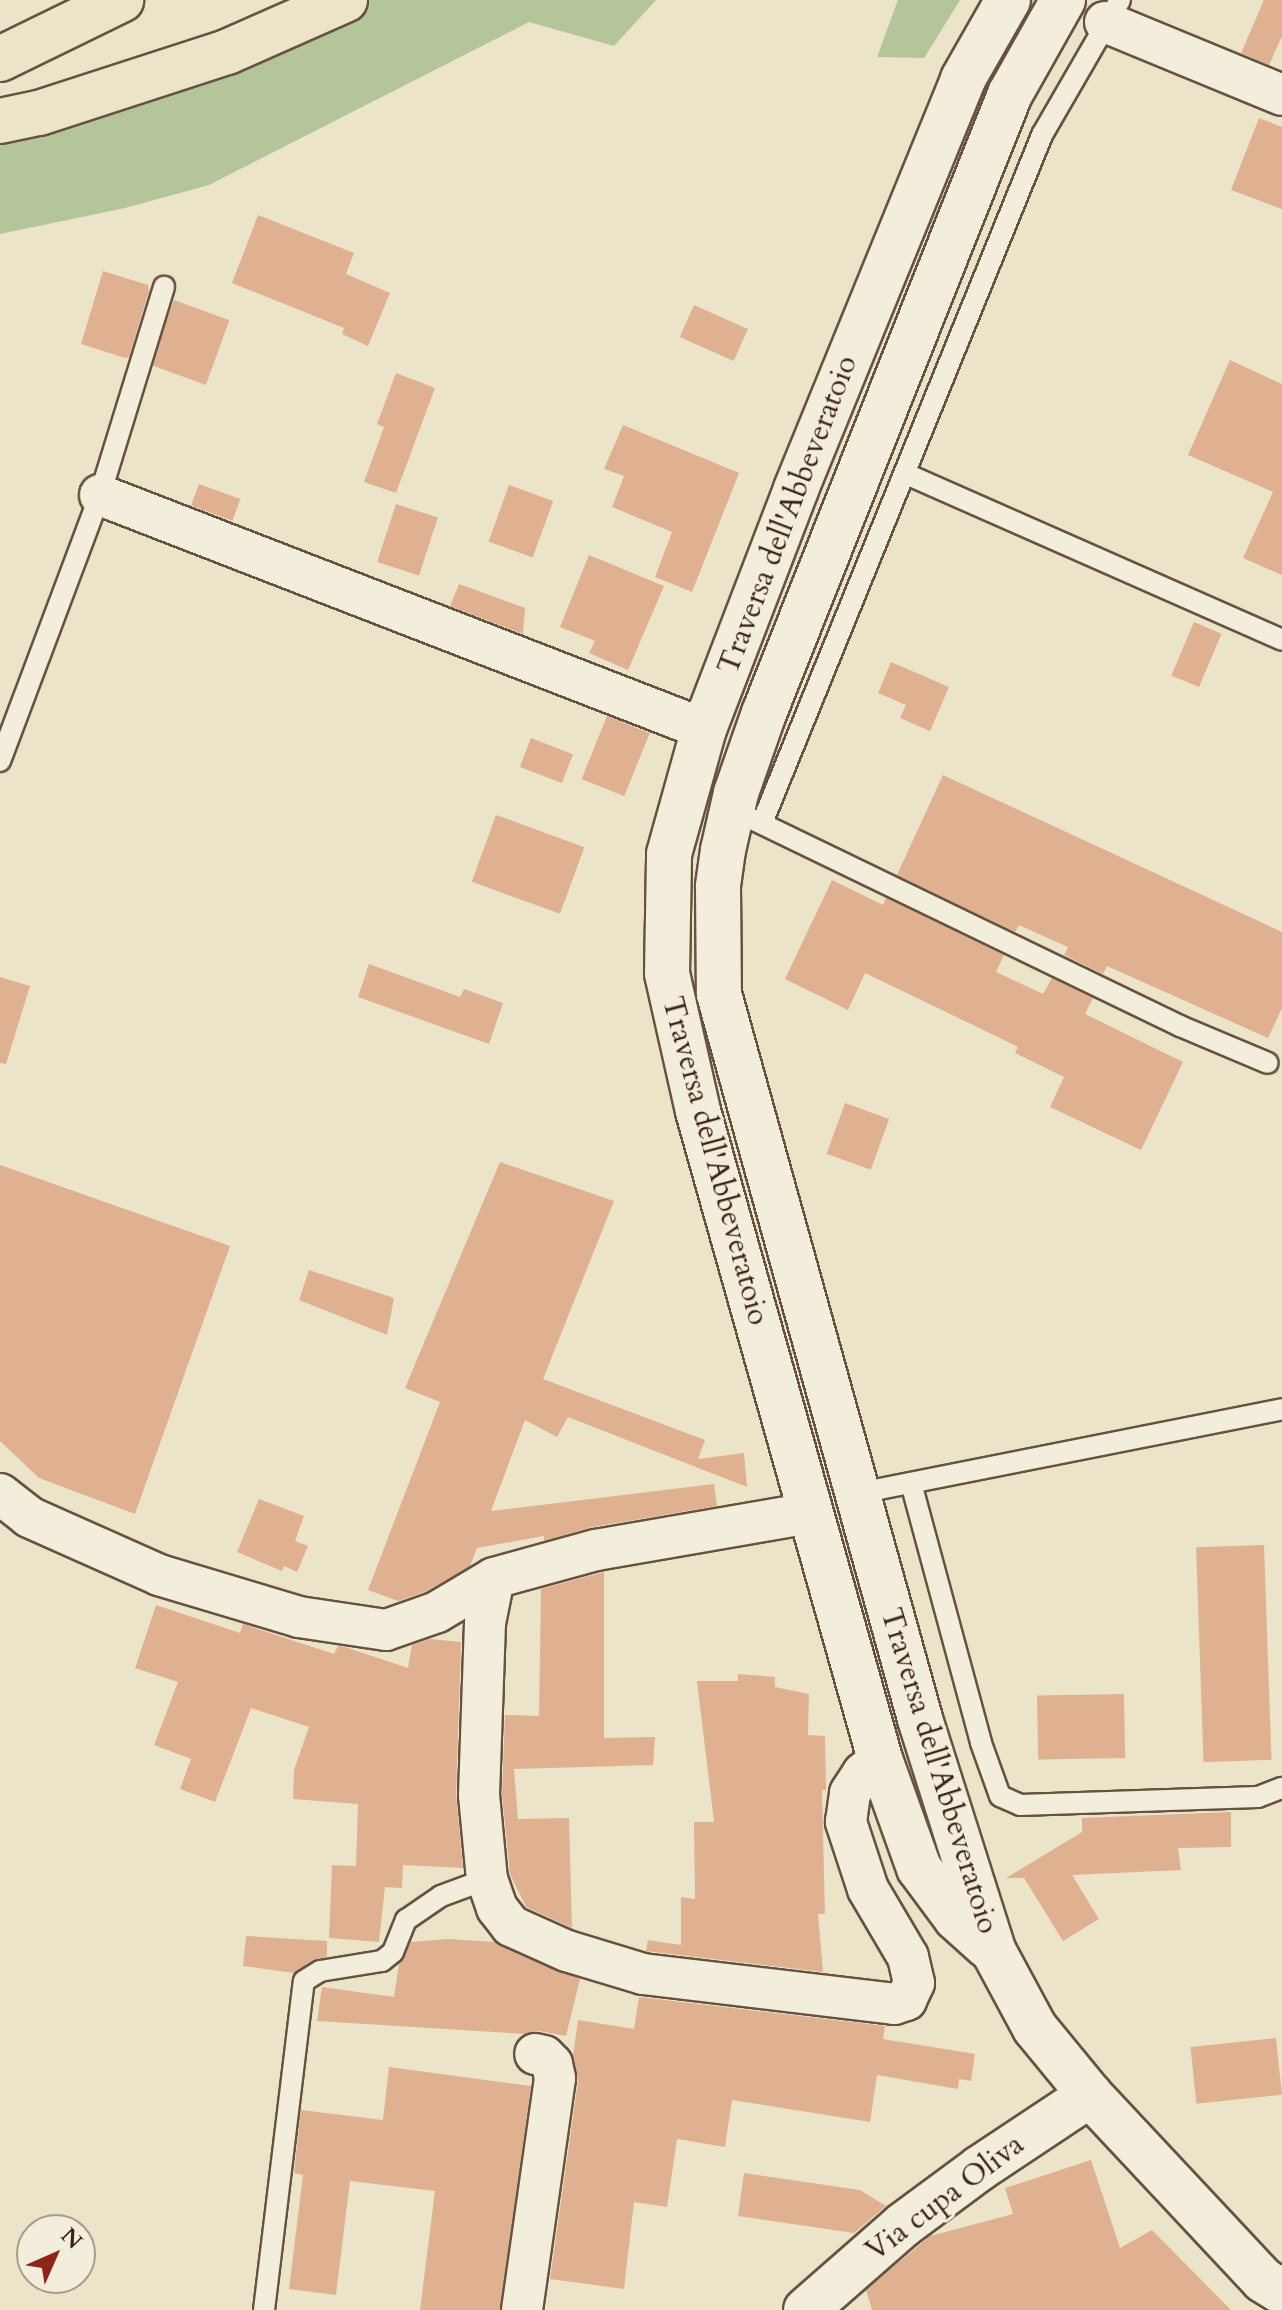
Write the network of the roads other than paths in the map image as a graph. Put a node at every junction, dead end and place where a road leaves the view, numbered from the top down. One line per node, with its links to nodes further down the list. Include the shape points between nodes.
1 (121, 0): 6 (highway)
2 (345, 0): 8 (highway, via 227,52)
3 (1008, 0): 13 (street, Traversa dell'Abbeveratoio, via 963,79)
4 (1063, 0): 15 (street, Traversa dell'Abbeveratoio, via 1010,94 764,713)
5 (1112, 11): 7 (street); 10 (lane, via 1042,135)
6 (0, 59)
7 (1282, 95)
8 (20, 117)
9 (164, 287): 11 (lane)
10 (906, 474): 12 (lane); 15 (lane)
11 (100, 495): 13 (street); 14 (lane)
12 (1282, 640)
13 (704, 729): 21 (street, Traversa dell'Abbeveratoio, via 669,854 667,973 698,1111)
14 (0, 761)
15 (747, 816): 16 (lane, via 1180,1026); 19 (street, Traversa dell'Abbeveratoio, via 718,887 719,994)
16 (1268, 1063)
17 (1282, 1409): 18 (lane)
18 (911, 1483): 19 (lane); 24 (lane, via 1000,1796 1020,1805 1258,1797)
19 (859, 1493): 26 (street, Traversa dell'Abbeveratoio, via 920,1719)
20 (0, 1494): 22 (street, via 29,1517 159,1575 299,1617 386,1630 437,1612)
21 (810, 1513): 22 (street, via 596,1550); 23 (street, Traversa dell'Abbeveratoio)
22 (494, 1578): 25 (street, via 485,1623 479,1795)
23 (880, 1759): 25 (street, via 850,1793 846,1822 868,1889 908,1957 914,1983 906,2000 894,2004 643,1974 567,1951 511,1926 497,1908); 26 (street, Traversa dell'Abbeveratoio, via 919,1868 956,1918)
24 (1282, 1788)
25 (487, 1879): 30 (lane, via 441,1896 406,1920 393,1952 382,1961 320,1971 304,1981)
26 (994, 1952): 28 (street, Traversa dell'Abbeveratoio, via 1035,2028)
27 (535, 2054): 31 (street, via 552,2064 555,2078)
28 (1090, 2095): 29 (street, Traversa dell'Abbeveratoio, via 1263,2280); 32 (street, Via cupa Oliva, via 903,2225)
29 (1282, 2292)
30 (264, 2310)
31 (522, 2310)
32 (806, 2310)

